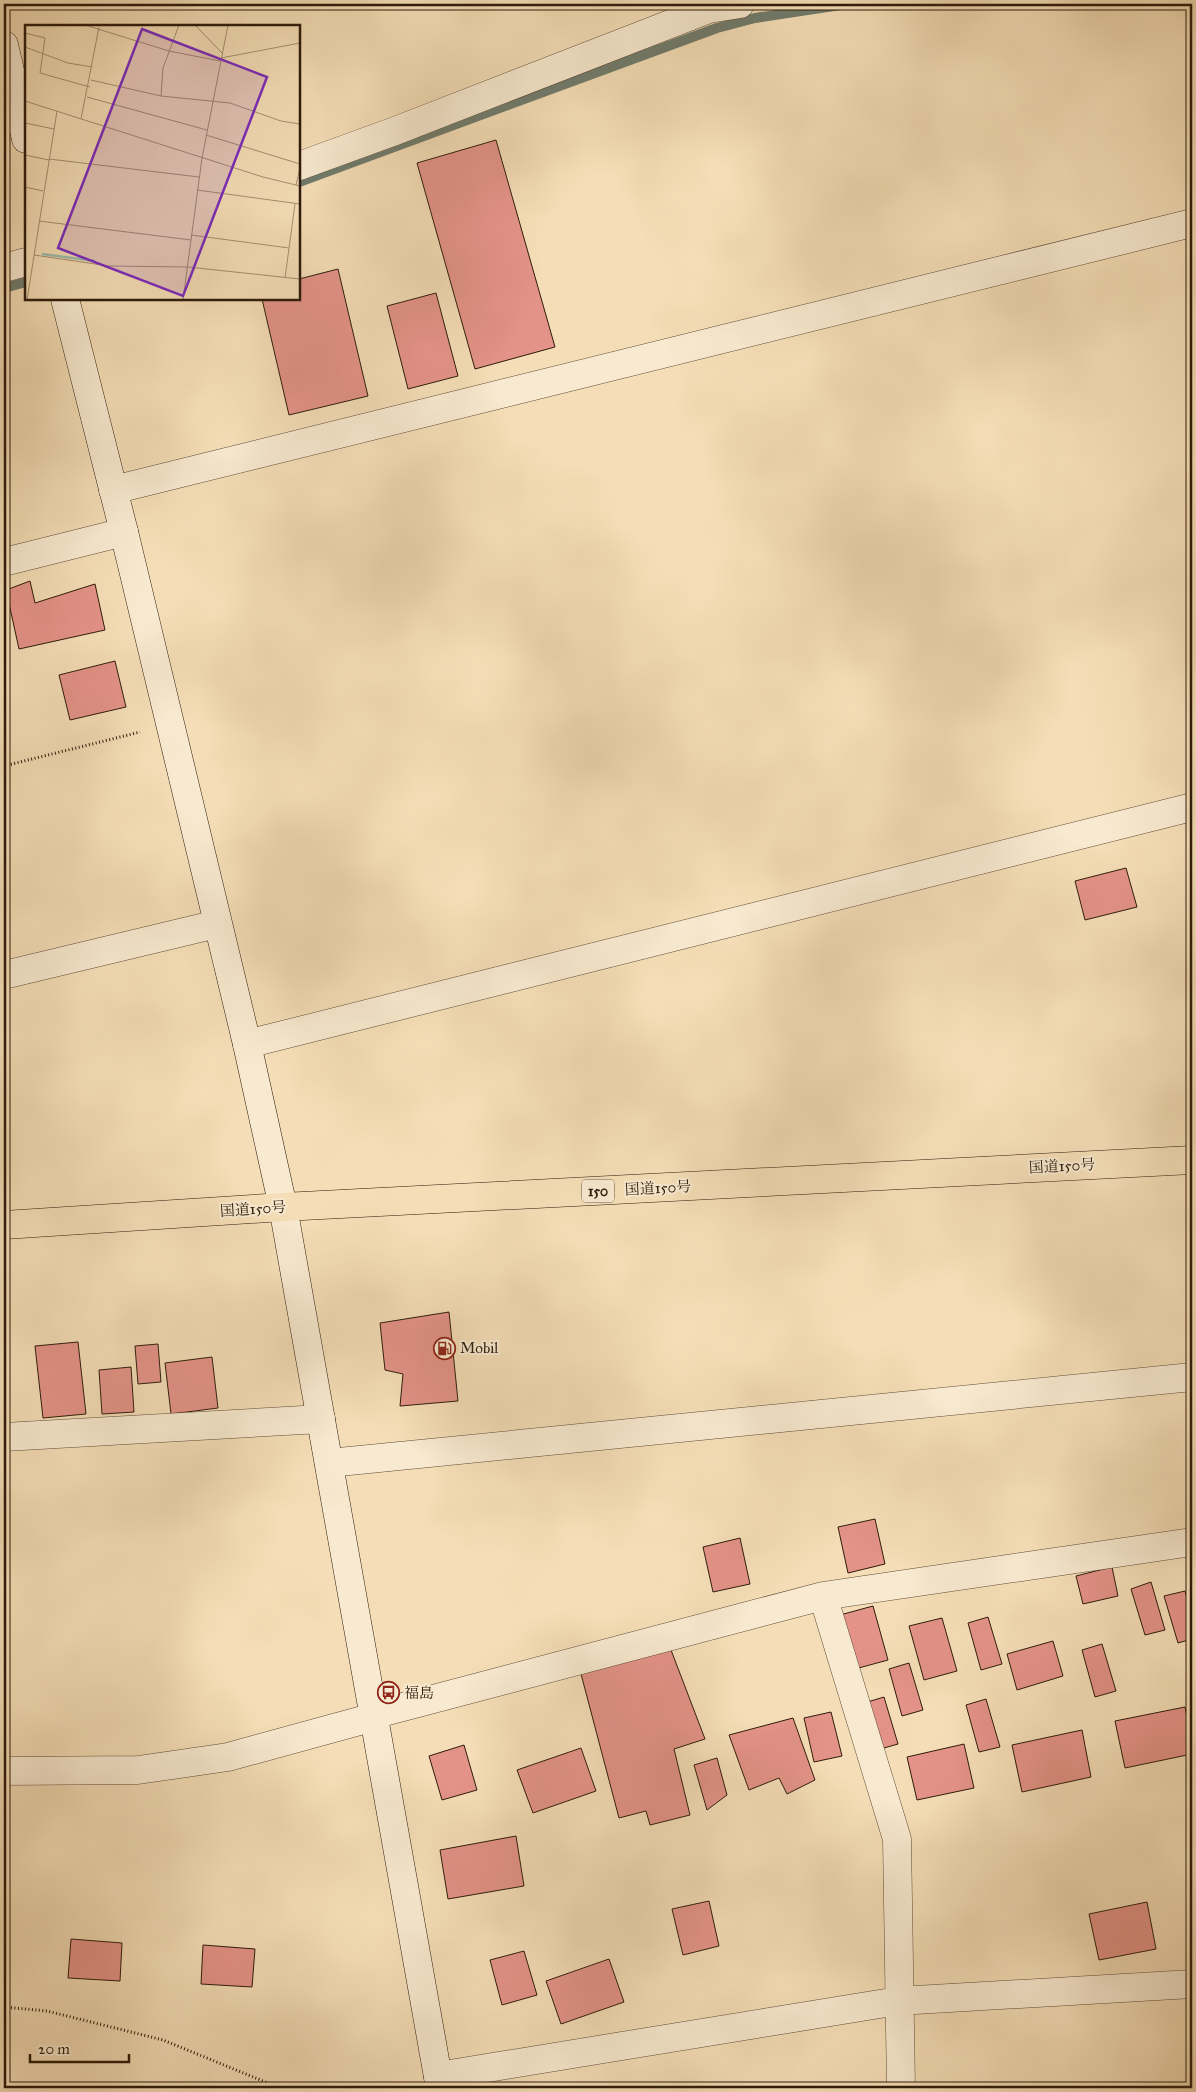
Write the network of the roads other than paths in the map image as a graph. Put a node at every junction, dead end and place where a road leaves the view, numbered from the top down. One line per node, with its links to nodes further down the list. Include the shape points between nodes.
1 (740, 4): 4 (street, via 709,8)
2 (4, 45): 3 (street)
3 (25, 134)
4 (300, 166)
5 (1192, 223): 9 (street)
6 (25, 262): 7 (street)
7 (4, 268)
8 (65, 300): 9 (street)
9 (113, 490): 10 (street)
10 (124, 532): 11 (street); 13 (street)
11 (4, 562)
12 (1192, 807): 15 (street)
13 (217, 924): 14 (street); 15 (street)
14 (4, 975)
15 (246, 1044): 17 (street)
16 (1192, 1160): 17 (highway, 国道150号 / 150)
17 (283, 1207): 18 (highway, 国道150号 / 150); 20 (street)
18 (4, 1225)
19 (1192, 1377): 22 (street)
20 (321, 1419): 21 (street); 22 (street)
21 (4, 1437)
22 (329, 1463): 25 (street)
23 (1192, 1542): 24 (street)
24 (823, 1596): 25 (street); 28 (street, via 897,1839)
25 (374, 1716): 26 (street, via 219,1758 138,1770); 29 (street)
26 (4, 1771)
27 (1192, 1984): 28 (street)
28 (898, 2001): 29 (street); 30 (street)
29 (439, 2082)
30 (901, 2088)

